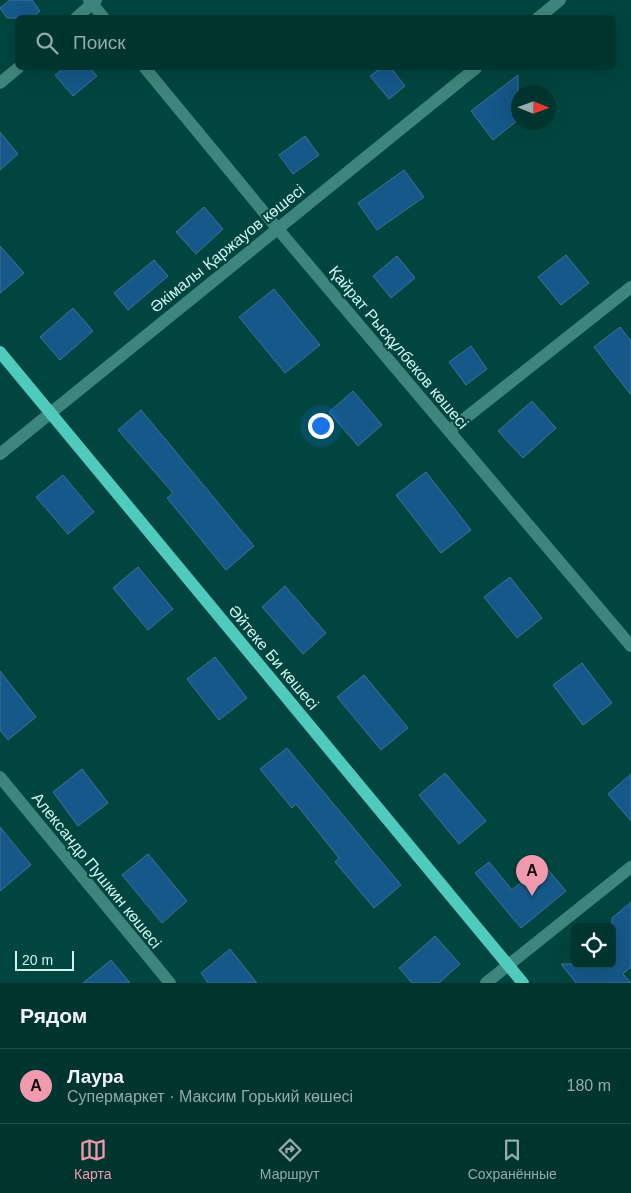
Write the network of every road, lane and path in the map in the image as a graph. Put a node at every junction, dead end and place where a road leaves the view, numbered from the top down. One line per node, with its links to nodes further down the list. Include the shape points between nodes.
1 (560, 0): 5 (street)
2 (93, 1): 3 (street); 4 (street)
3 (79, 15)
4 (102, 15)
5 (542, 15)
6 (16, 70): 9 (street)
7 (147, 70): 10 (street, Қайрат Рысқұлбеков көшесі)
8 (474, 70): 10 (street, Әкімалы Қаржауов көшесі)
9 (0, 83)
10 (277, 228): 13 (street, Әкімалы Қаржауов көшесі); 14 (street, Қайрат Рысқұлбеков көшесі)
11 (631, 286): 14 (street)
12 (0, 352): 13 (main road, Әйтеке Би көшесі)
13 (50, 412): 15 (street, Әкімалы Қаржауов көшесі); 19 (main road, Әйтеке Би көшесі)
14 (449, 431): 16 (street, Қайрат Рысқұлбеков көшесі)
15 (0, 454)
16 (629, 640)
17 (0, 777): 20 (street, Александр Пушкин көшесі)
18 (631, 867): 19 (street)
19 (508, 964): 21 (street); 22 (main road, Әйтеке Би көшесі)
20 (170, 983)
21 (486, 983)
22 (523, 983)

